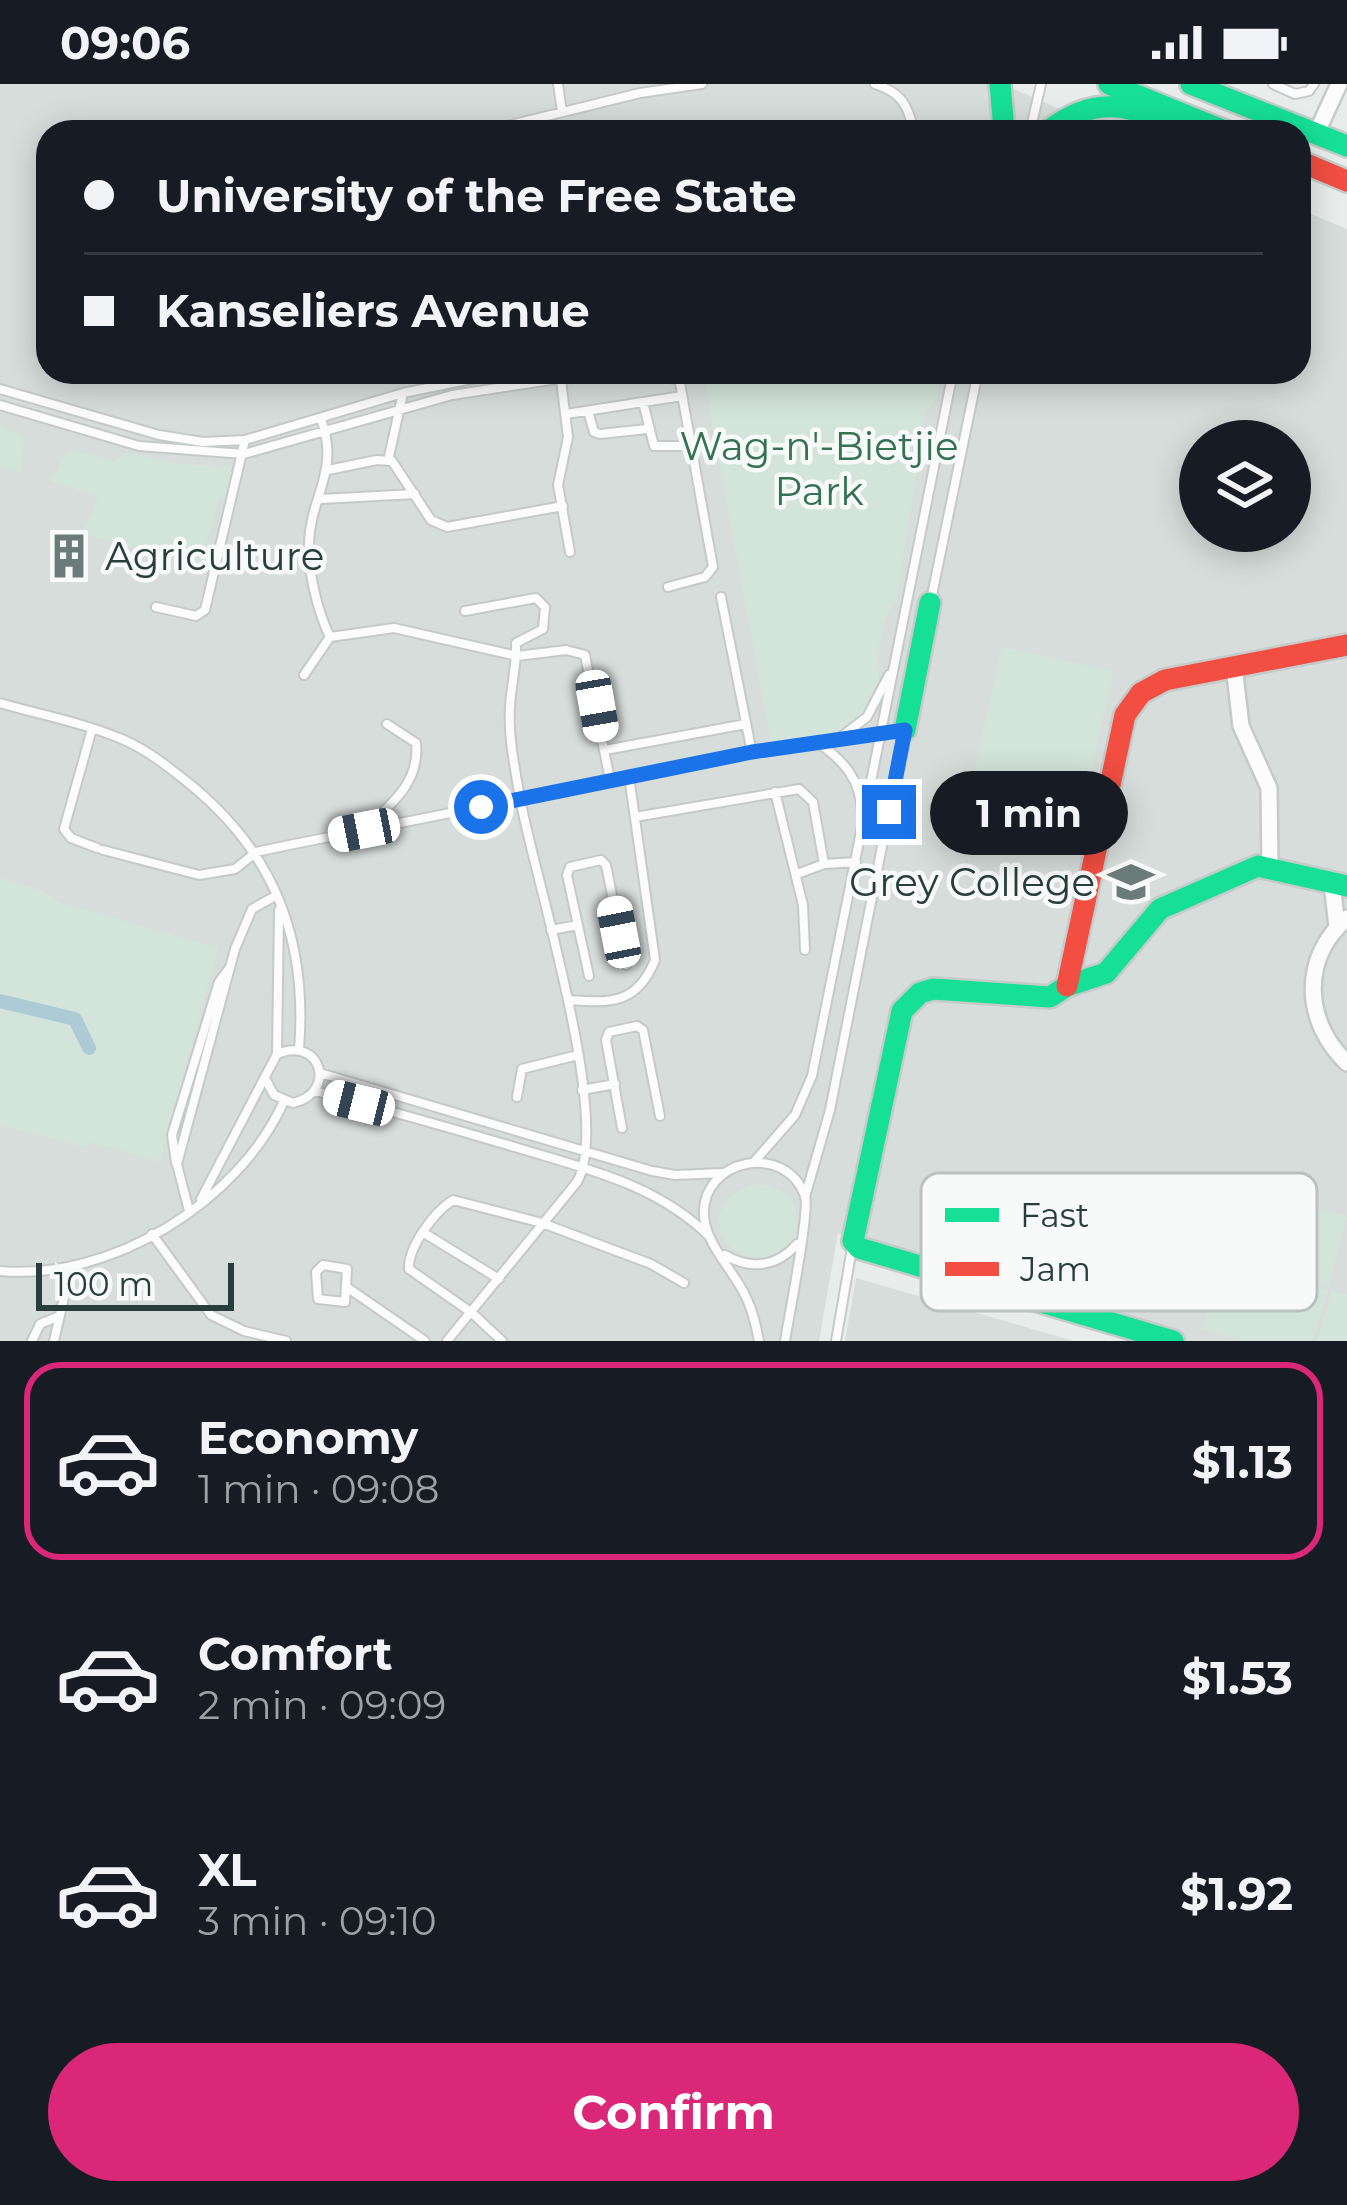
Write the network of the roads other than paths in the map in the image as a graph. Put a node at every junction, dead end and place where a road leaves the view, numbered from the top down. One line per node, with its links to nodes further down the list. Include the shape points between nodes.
1 (558, 84): 12 (lane)
2 (702, 84): 12 (lane)
3 (875, 84): 14 (lane, via 898,93)
4 (1000, 84): 15 (main road)
5 (1010, 84): 16 (lane)
6 (1042, 84): 17 (lane)
7 (1109, 84): 20 (main road)
8 (1191, 84): 21 (main road)
9 (1273, 84): 10 (lane, via 1304,94)
10 (1314, 84)
11 (1339, 84): 23 (street)
12 (562, 112): 13 (lane)
13 (530, 120)
14 (911, 120)
15 (1002, 120)
16 (1003, 120)
17 (1033, 120)
18 (1061, 120): 19 (main road, via 1101,104)
19 (1163, 120)
20 (1198, 120)
21 (1281, 120)
22 (1311, 132): 23 (main road)
23 (1316, 134): 24 (main road)
24 (1347, 146)
25 (1311, 166): 26 (main road)
26 (1347, 181)
27 (427, 384): 35 (lane)
28 (450, 384): 36 (lane)
29 (512, 384): 36 (lane)
30 (562, 384): 43 (lane)
31 (680, 384): 37 (lane)
32 (951, 384): 65 (lane)
33 (976, 384): 59 (lane)
34 (0, 389): 41 (lane)
35 (403, 393): 40 (lane); 44 (lane)
36 (452, 395): 40 (lane)
37 (682, 396): 38 (lane); 49 (lane)
38 (643, 402): 42 (lane); 46 (lane)
39 (0, 405): 45 (lane)
40 (402, 408): 47 (lane); 51 (lane)
41 (69, 410): 45 (lane); 48 (lane, via 159,436)
42 (588, 411): 43 (lane); 46 (lane, via 599,434)
43 (566, 414): 55 (lane, via 558,470)
44 (321, 419): 47 (lane); 48 (lane)
45 (64, 425): 50 (lane, via 139,446)
46 (647, 429): 49 (lane, via 654,446)
47 (326, 433): 50 (lane); 52 (lane)
48 (245, 440): 50 (lane)
49 (691, 446): 57 (lane, via 713,567)
50 (244, 454): 60 (lane, via 205,610 196,616)
51 (388, 461): 52 (lane); 53 (lane)
52 (328, 470): 54 (lane)
53 (415, 494): 54 (lane); 55 (lane, via 431,520 447,527)
54 (321, 499): 62 (lane, via 309,543)
55 (563, 506): 56 (lane)
56 (570, 552)
57 (668, 587)
58 (722, 597): 70 (lane)
59 (930, 603): 72 (main road)
60 (156, 608)
61 (465, 610): 64 (lane, via 542,600 546,626 519,640)
62 (330, 637): 64 (lane, via 406,629); 67 (lane)
63 (1347, 645): 66 (main road)
64 (517, 656): 76 (lane, via 584,655); 81 (lane, via 509,709)
65 (896, 660): 73 (lane); 74 (lane, via 867,717)
66 (1234, 666): 88 (street, via 1241,726 1269,788); 98 (main road, via 1165,680 1134,699)
67 (304, 675)
68 (0, 703): 71 (lane)
69 (387, 724): 84 (lane, via 416,743 415,768)
70 (746, 724): 76 (lane); 77 (lane)
71 (92, 729): 85 (lane, via 156,757); 85 (lane, via 64,829 71,838 199,875 235,869)
72 (905, 730): 73 (lane); 117 (lane, via 830,1110)
73 (879, 736): 74 (lane); 83 (lane)
74 (839, 738): 75 (lane)
75 (817, 742): 77 (lane); 83 (lane, via 858,784)
76 (605, 750): 79 (lane)
77 (752, 752): 78 (lane)
78 (629, 776): 79 (lane); 82 (lane)
79 (610, 780): 81 (lane)
80 (775, 791): 82 (lane); 87 (lane, via 799,789 813,802); 89 (lane)
81 (520, 799): 84 (lane); 94 (lane)
82 (635, 817): 99 (lane, via 655,960 650,975 609,1003)
83 (863, 826): 86 (lane)
84 (364, 830): 85 (lane)
85 (256, 852): 91 (lane)
86 (856, 862): 87 (lane); 114 (lane, via 805,1098)
87 (824, 864): 89 (lane)
88 (1270, 866): 90 (main road); 98 (main road, via 1160,909 1106,973)
89 (797, 874): 95 (lane)
90 (1340, 884): 92 (street)
91 (278, 898): 100 (lane, via 298,964); 101 (lane); 118 (lane, via 247,916 218,982 172,1135)
92 (1342, 923): 103 (street, via 1317,960 1312,998 1323,1034)
93 (578, 925): 94 (lane); 96 (lane, via 569,867 601,860); 97 (lane)
94 (551, 930): 99 (lane)
95 (805, 950)
96 (626, 965)
97 (589, 976)
98 (1067, 986): 123 (main road, via 1050,997 933,989 909,1001)
99 (568, 1000): 102 (lane)
100 (299, 1050): 101 (lane); 104 (lane)
101 (277, 1054): 105 (lane)
102 (578, 1055): 107 (lane); 109 (lane, via 522,1069)
103 (1347, 1063)
104 (320, 1073): 108 (lane); 113 (lane)
105 (266, 1078): 110 (lane); 118 (lane)
106 (615, 1084): 107 (lane); 111 (lane, via 609,1032 637,1026); 112 (lane)
107 (582, 1090): 113 (lane)
108 (315, 1091): 110 (lane); 115 (lane)
109 (517, 1097)
110 (284, 1101): 118 (lane, via 243,1165)
111 (660, 1116)
112 (622, 1128)
113 (586, 1150): 115 (lane); 116 (lane, via 675,1175)
114 (754, 1162): 116 (lane); 117 (lane, via 785,1171)
115 (585, 1168): 119 (lane); 122 (lane, via 667,1201)
116 (723, 1173): 122 (lane, via 705,1202)
117 (805, 1197): 124 (lane)
118 (194, 1208): 121 (lane)
119 (542, 1223): 120 (lane, via 453,1200); 129 (lane); 130 (lane)
120 (424, 1233): 129 (lane); 133 (lane, via 409,1269)
121 (152, 1234): 126 (lane); 135 (lane, via 211,1315)
122 (709, 1236): 125 (lane)
123 (854, 1241): 127 (main road); 144 (lane)
124 (799, 1242): 125 (lane, via 761,1265); 143 (lane)
125 (719, 1250): 142 (lane)
126 (71, 1265): 128 (lane); 134 (lane)
127 (921, 1266)
128 (0, 1271)
129 (499, 1279): 133 (lane)
130 (684, 1283)
131 (348, 1288): 131 (lane, via 345,1302 320,1301 318,1268 345,1268); 139 (lane)
132 (1073, 1311): 145 (main road)
133 (472, 1313): 140 (lane); 141 (lane)
134 (59, 1316): 136 (lane, via 40,1324); 137 (lane)
135 (262, 1338): 138 (lane)
136 (32, 1341)
137 (54, 1341)
138 (286, 1341)
139 (425, 1341)
140 (447, 1341)
141 (502, 1341)
142 (759, 1341)
143 (785, 1341)
144 (836, 1341)
145 (1173, 1341)

